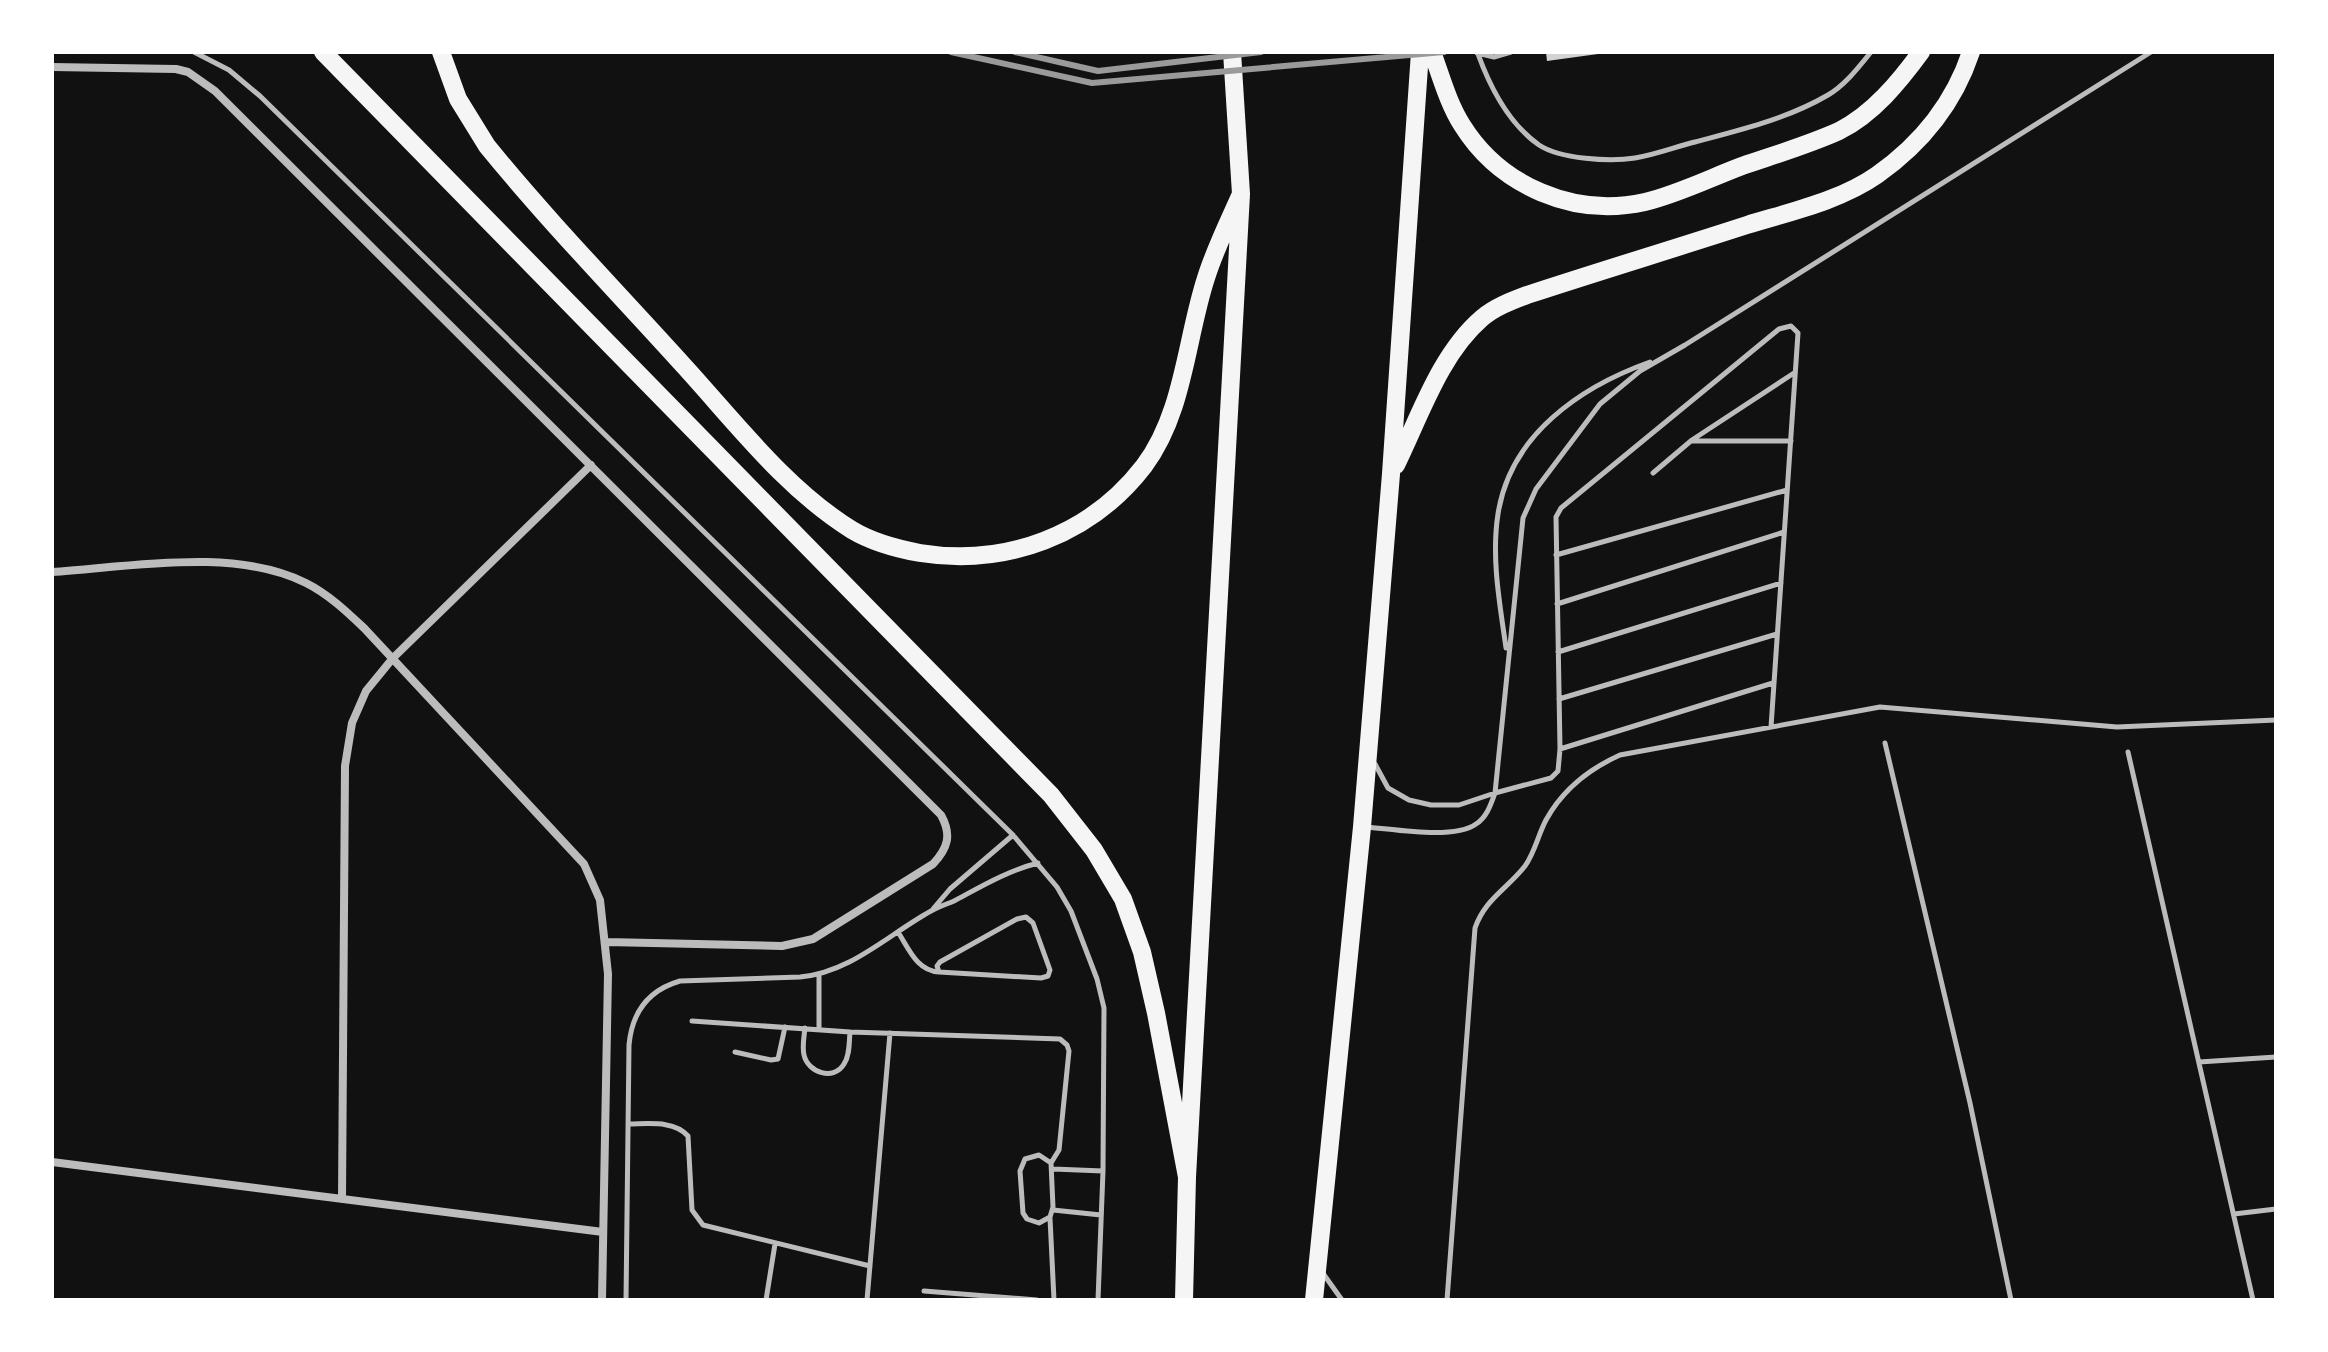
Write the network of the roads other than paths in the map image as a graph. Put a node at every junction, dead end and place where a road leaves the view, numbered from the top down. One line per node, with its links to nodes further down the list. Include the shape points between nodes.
1 (194, 52): 42 (lane, via 229,70 260,96)
2 (323, 52): 62 (highway, via 1051,795 1094,850 1123,899 1142,952)
3 (441, 52): 14 (highway, via 458,99 487,146 760,450 822,509 854,531 899,549 983,557 1026,548 1074,528 1125,488 1156,448 1169,418 1206,276)
4 (1232, 52): 14 (highway)
5 (1420, 52): 21 (highway)
6 (1432, 52): 9 (highway, via 1460,123 1499,168 1552,197 1610,206 1648,201 1840,130 1876,105)
7 (1511, 52): 12 (lane, via 1494,57)
8 (1871, 52): 12 (lane, via 1828,95 1764,124 1635,158 1610,159 1572,156 1540,145 1509,115)
9 (1921, 52)
10 (1971, 52): 21 (highway, via 1957,86 1925,133 1874,177 1838,195 1527,295 1483,317 1445,365)
11 (2151, 52): 15 (lane)
12 (1478, 53)
13 (52, 67): 19 (street, via 164,68 202,81)
14 (1241, 194): 62 (highway)
15 (1662, 357): 31 (lane, via 1600,404 1528,504 1520,532); 31 (lane, via 1616,374 1569,404 1534,434 1512,469 1498,514 1496,574)
16 (1795, 373): 17 (lane); 18 (lane); 24 (lane, via 1798,333 1791,326 1779,329 1561,508 1556,517)
17 (1692, 440): 18 (lane); 20 (lane)
18 (1791, 441): 22 (lane)
19 (591, 465): 30 (street); 46 (street, via 941,815 949,839 933,864 813,939 770,946)
20 (1653, 473)
21 (1391, 474): 39 (highway)
22 (1787, 490): 23 (lane); 24 (lane)
23 (1784, 532): 26 (lane); 27 (lane)
24 (1556, 555): 27 (lane)
25 (52, 572): 30 (street, via 203,562 272,570 336,602)
26 (1781, 583): 28 (lane); 29 (lane)
27 (1557, 604): 29 (lane)
28 (1777, 634): 32 (lane); 33 (lane)
29 (1558, 652): 33 (lane)
30 (393, 658): 46 (street, via 584,864 600,900); 63 (street, via 366,691 352,723 345,766)
31 (1508, 659): 40 (lane)
32 (1774, 683): 35 (lane); 37 (lane)
33 (1559, 699): 37 (lane)
34 (2276, 720): 35 (lane, via 2117,727 1880,707)
35 (1771, 727): 83 (lane, via 1620,755 1592,770 1556,804 1533,854 1480,915)
36 (1885, 743): 84 (lane)
37 (1560, 749): 40 (lane, via 1558,771 1551,778)
38 (2128, 752): 57 (lane)
39 (1368, 753): 40 (lane, via 1388,788 1409,800 1459,805); 41 (highway)
40 (1495, 793): 41 (lane, via 1488,811 1465,830)
41 (1362, 827): 70 (highway)
42 (1013, 835): 43 (lane); 44 (lane)
43 (1038, 863): 44 (lane); 61 (lane, via 1071,911 1104,1008)
44 (932, 910): 45 (lane)
45 (898, 932): 47 (lane, via 923,969); 48 (lane)
46 (607, 942): 68 (street)
47 (939, 972): 47 (lane, via 1041,978 1050,970 1026,917 940,962)
48 (819, 974): 52 (lane); 58 (lane, via 680,981 656,990 639,1009 630,1032)
49 (692, 1021): 50 (lane)
50 (785, 1027): 51 (lane); 55 (lane, via 778,1059)
51 (805, 1028): 52 (lane); 53 (lane, via 804,1056 819,1073 841,1069)
52 (819, 1029): 53 (lane)
53 (850, 1032): 54 (lane)
54 (890, 1033): 60 (lane, via 1064,1041 1069,1051 1059,1150); 71 (lane)
55 (735, 1052)
56 (2276, 1057): 57 (lane)
57 (2199, 1062): 66 (lane)
58 (628, 1124): 69 (lane, via 668,1125 688,1136 692,1210 698,1221); 74 (lane)
59 (52, 1162): 63 (street)
60 (1052, 1166): 61 (lane); 65 (lane); 65 (lane, via 1039,1155 1032,1156 1020,1171 1023,1213 1033,1222 1046,1221)
61 (1103, 1171): 67 (lane)
62 (1187, 1177): 80 (highway)
63 (342, 1199): 68 (street)
64 (2276, 1209): 66 (lane)
65 (1051, 1214): 67 (lane); 78 (lane)
66 (2234, 1214): 85 (lane)
67 (1101, 1215): 79 (lane)
68 (603, 1232): 73 (street)
69 (775, 1244): 71 (lane); 75 (lane)
70 (1317, 1265): 81 (highway); 82 (lane)
71 (870, 1266): 76 (lane)
72 (924, 1291): 77 (lane)
73 (602, 1300)
74 (626, 1300)
75 (766, 1300)
76 (867, 1300)
77 (1037, 1300)
78 (1054, 1300)
79 (1098, 1300)
80 (1184, 1300)
81 (1314, 1300)
82 (1342, 1300)
83 (1447, 1300)
84 (2011, 1300)
85 (2253, 1300)

